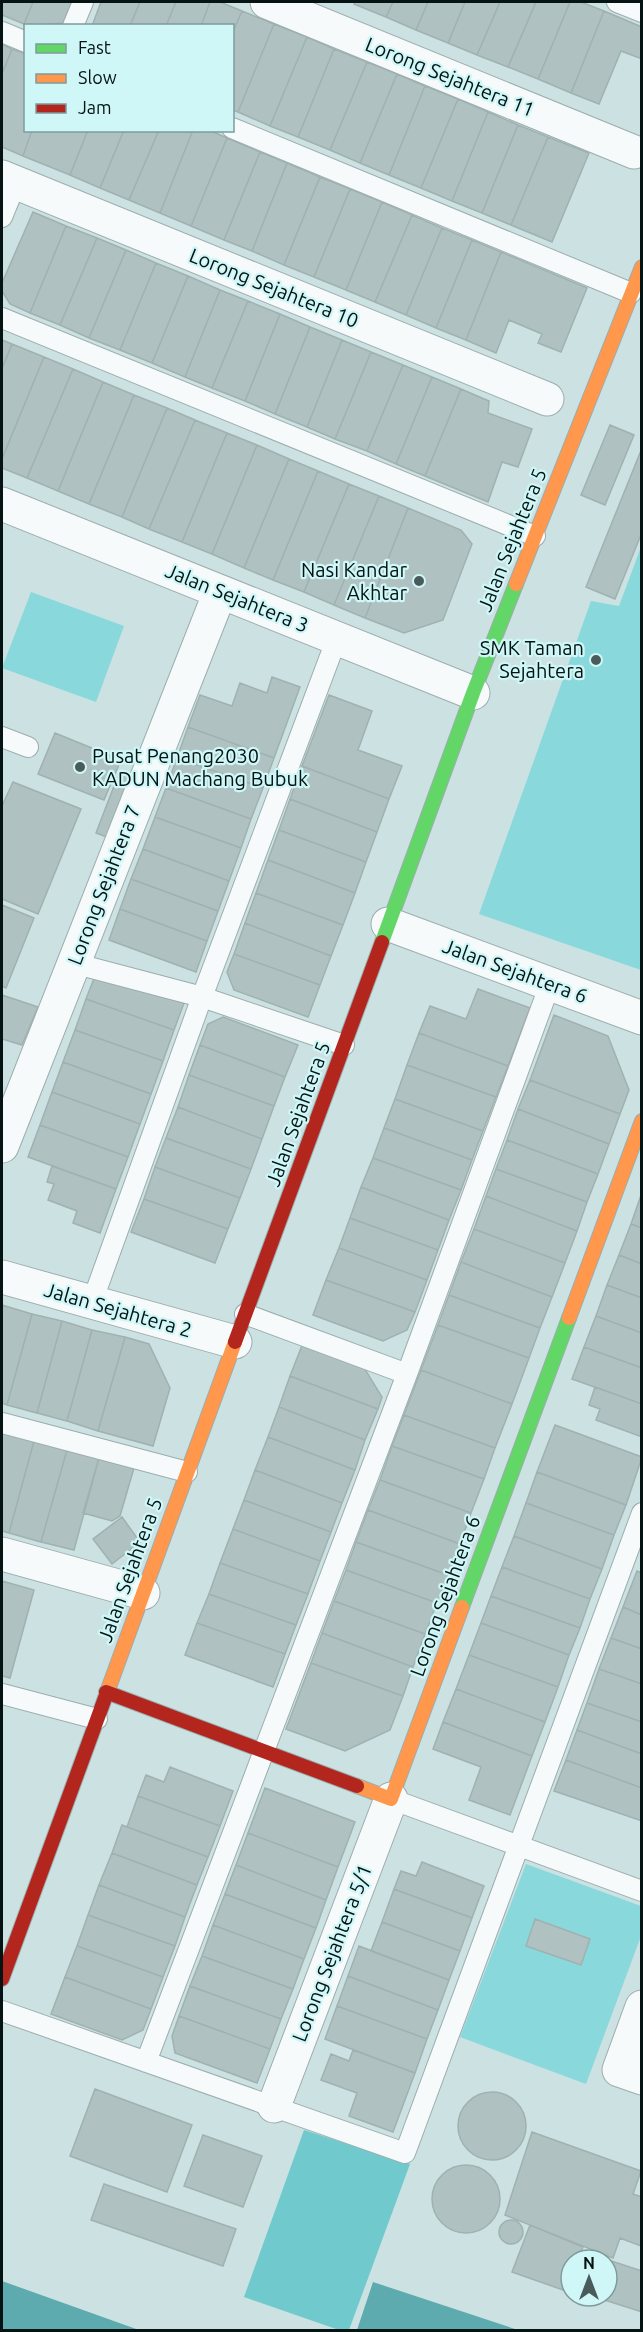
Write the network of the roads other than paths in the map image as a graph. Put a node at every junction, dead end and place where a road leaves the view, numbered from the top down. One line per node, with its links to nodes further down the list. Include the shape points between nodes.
1 (83, 2): 5 (lane)
2 (267, 2): 9 (street, Lorong Sejahtera 11)
3 (617, 2): 4 (lane)
4 (642, 12)
5 (74, 24)
6 (2, 32): 7 (lane)
7 (24, 41)
8 (234, 129): 13 (lane)
9 (634, 152)
10 (9, 180): 11 (lane); 15 (street, Lorong Sejahtera 10)
11 (2, 217)
12 (642, 267): 13 (street, Jalan Sejahtera 5)
13 (631, 293): 17 (street, Jalan Sejahtera 5)
14 (2, 318): 17 (lane)
15 (547, 399)
16 (2, 504): 18 (street, Jalan Sejahtera 3)
17 (535, 536): 20 (street, Jalan Sejahtera 5)
18 (220, 592): 19 (street, Jalan Sejahtera 3); 24 (street, Lorong Sejahtera 7)
19 (337, 638): 20 (street, Jalan Sejahtera 3); 26 (lane)
20 (473, 693): 23 (street, Jalan Sejahtera 5)
21 (2, 737): 22 (lane)
22 (28, 747)
23 (388, 924): 25 (street, Jalan Sejahtera 6); 28 (street, Jalan Sejahtera 5)
24 (73, 963): 26 (lane); 30 (street, Lorong Sejahtera 7)
25 (550, 984): 27 (street, Jalan Sejahtera 6); 34 (lane)
26 (202, 998): 28 (lane); 32 (lane)
27 (642, 1018)
28 (344, 1045): 33 (street, Jalan Sejahtera 5)
29 (642, 1121): 44 (street, Lorong Sejahtera 6)
30 (2, 1146)
31 (2, 1277): 32 (street, Jalan Sejahtera 2)
32 (92, 1302): 33 (street, Jalan Sejahtera 2)
33 (240, 1328): 34 (lane); 36 (street, Jalan Sejahtera 5)
34 (407, 1374): 43 (lane)
35 (2, 1423): 36 (lane)
36 (187, 1472): 39 (street, Jalan Sejahtera 5)
37 (642, 1514): 45 (lane)
38 (2, 1554): 39 (street)
39 (143, 1593): 40 (street, Jalan Sejahtera 5)
40 (106, 1692): 42 (street, Jalan Sejahtera 5); 43 (street)
41 (2, 1694): 42 (lane)
42 (97, 1719): 47 (street, Jalan Sejahtera 5)
43 (264, 1751): 44 (street); 50 (lane)
44 (391, 1799): 45 (lane); 52 (street, Lorong Sejahtera 5/1)
45 (519, 1846): 46 (lane); 52 (lane, via 405,2153)
46 (642, 1891)
47 (2, 1974)
48 (642, 2007): 51 (street, via 619,2070)
49 (2, 2010): 50 (lane)
50 (146, 2062): 52 (lane)
51 (642, 2078)
52 (274, 2106)

